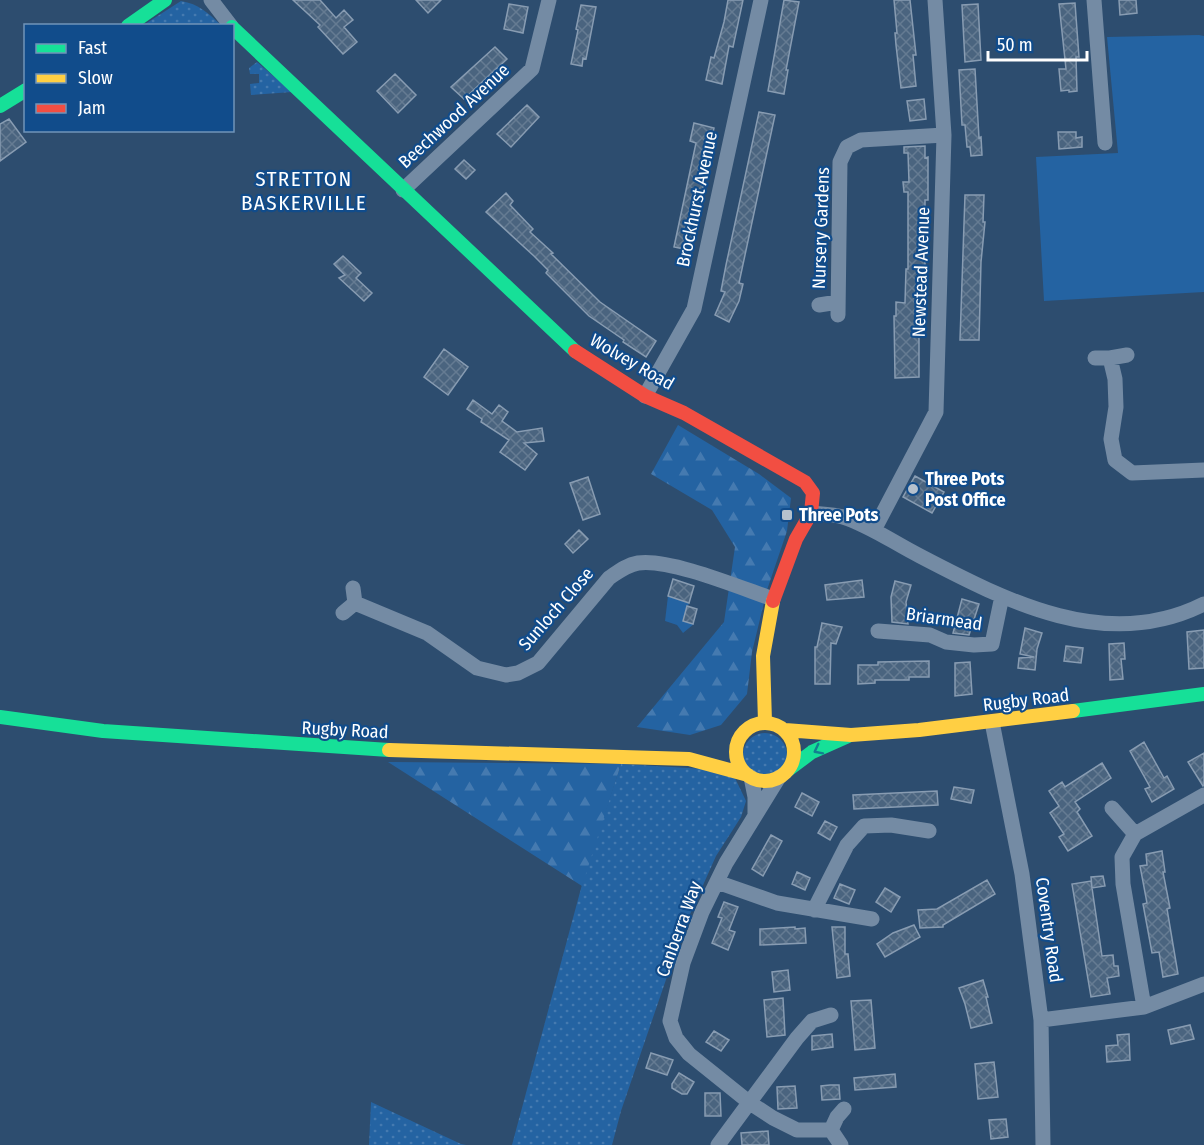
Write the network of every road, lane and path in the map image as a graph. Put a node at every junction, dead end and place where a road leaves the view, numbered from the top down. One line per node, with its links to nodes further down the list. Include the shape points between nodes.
1 (211, 0): 8 (street, Wolvey Road)
2 (549, 0): 14 (street, Beechwood Avenue, via 532,69)
3 (761, 0): 17 (street, Brockhurst Avenue, via 694,309)
4 (935, 0): 12 (street, Newstead Avenue)
5 (1094, 0): 13 (street)
6 (161, 1): 7 (main road)
7 (131, 24)
8 (230, 24)
9 (234, 28): 14 (main road, Wolvey Road)
10 (24, 91): 11 (main road)
11 (0, 106)
12 (945, 135): 15 (street, Nursery Gardens, via 861,140 848,147 840,162 838,308); 20 (street, Newstead Avenue, via 936,412)
13 (1105, 143)
14 (403, 190): 17 (main road, Wolvey Road, via 568,347)
15 (819, 305)
16 (1127, 355): 18 (street, via 1102,358 1115,379 1111,439 1115,460 1132,473)
17 (645, 396): 19 (main road, Wolvey Road, via 721,433 805,482 813,493)
18 (1204, 470)
19 (811, 513): 20 (street, via 841,517); 22 (main road, via 796,539)
20 (874, 530): 21 (street)
21 (1002, 596): 24 (street, via 1071,620 1102,624 1140,624); 25 (street, Briarmead, via 992,644 946,642 930,635)
22 (773, 599): 23 (street, Sunloch Close, via 708,576 651,562 636,563 609,578 538,663 518,674 506,675 477,669 427,633); 28 (main road, via 763,656)
23 (350, 602)
24 (1204, 604)
25 (878, 631)
26 (1204, 694): 29 (main road, Rugby Road)
27 (0, 717): 33 (main road, Rugby Road, via 103,731 362,750)
28 (765, 722): 30 (main road); 31 (main road)
29 (992, 722): 32 (main road, Rugby Road); 47 (street, Coventry Road, via 1022,874)
30 (785, 730): 32 (main road, Rugby Road); 34 (main road, via 794,749 793,761)
31 (743, 732): 33 (main road, Rugby Road, via 722,747); 35 (main road, via 736,750 737,760)
32 (851, 735): 34 (main road, Rugby Road, one-way to 34, via 813,752)
33 (689, 759): 35 (main road, Rugby Road)
34 (783, 774): 35 (main road, via 765,781); 38 (street, Canberra Way)
35 (749, 776): 38 (street)
36 (1204, 795): 40 (street)
37 (1112, 808): 40 (street)
38 (755, 815): 41 (street, Canberra Way)
39 (929, 831): 42 (street, via 891,825 864,826 847,845)
40 (1135, 834): 45 (street, via 1122,856 1123,884)
41 (717, 882): 42 (street, via 777,903); 48 (street, Canberra Way, via 683,963 670,1021 676,1038 689,1054)
42 (814, 910): 43 (street)
43 (872, 919)
44 (1204, 984): 45 (street)
45 (1144, 1007): 47 (street)
46 (831, 1016): 48 (street, via 812,1021 796,1038)
47 (1041, 1020): 53 (street, Coventry Road)
48 (750, 1103): 50 (street, Canberra Way, via 797,1130); 51 (street)
49 (844, 1109): 50 (street)
50 (831, 1130): 52 (street)
51 (718, 1145)
52 (841, 1145)
53 (1043, 1145)

